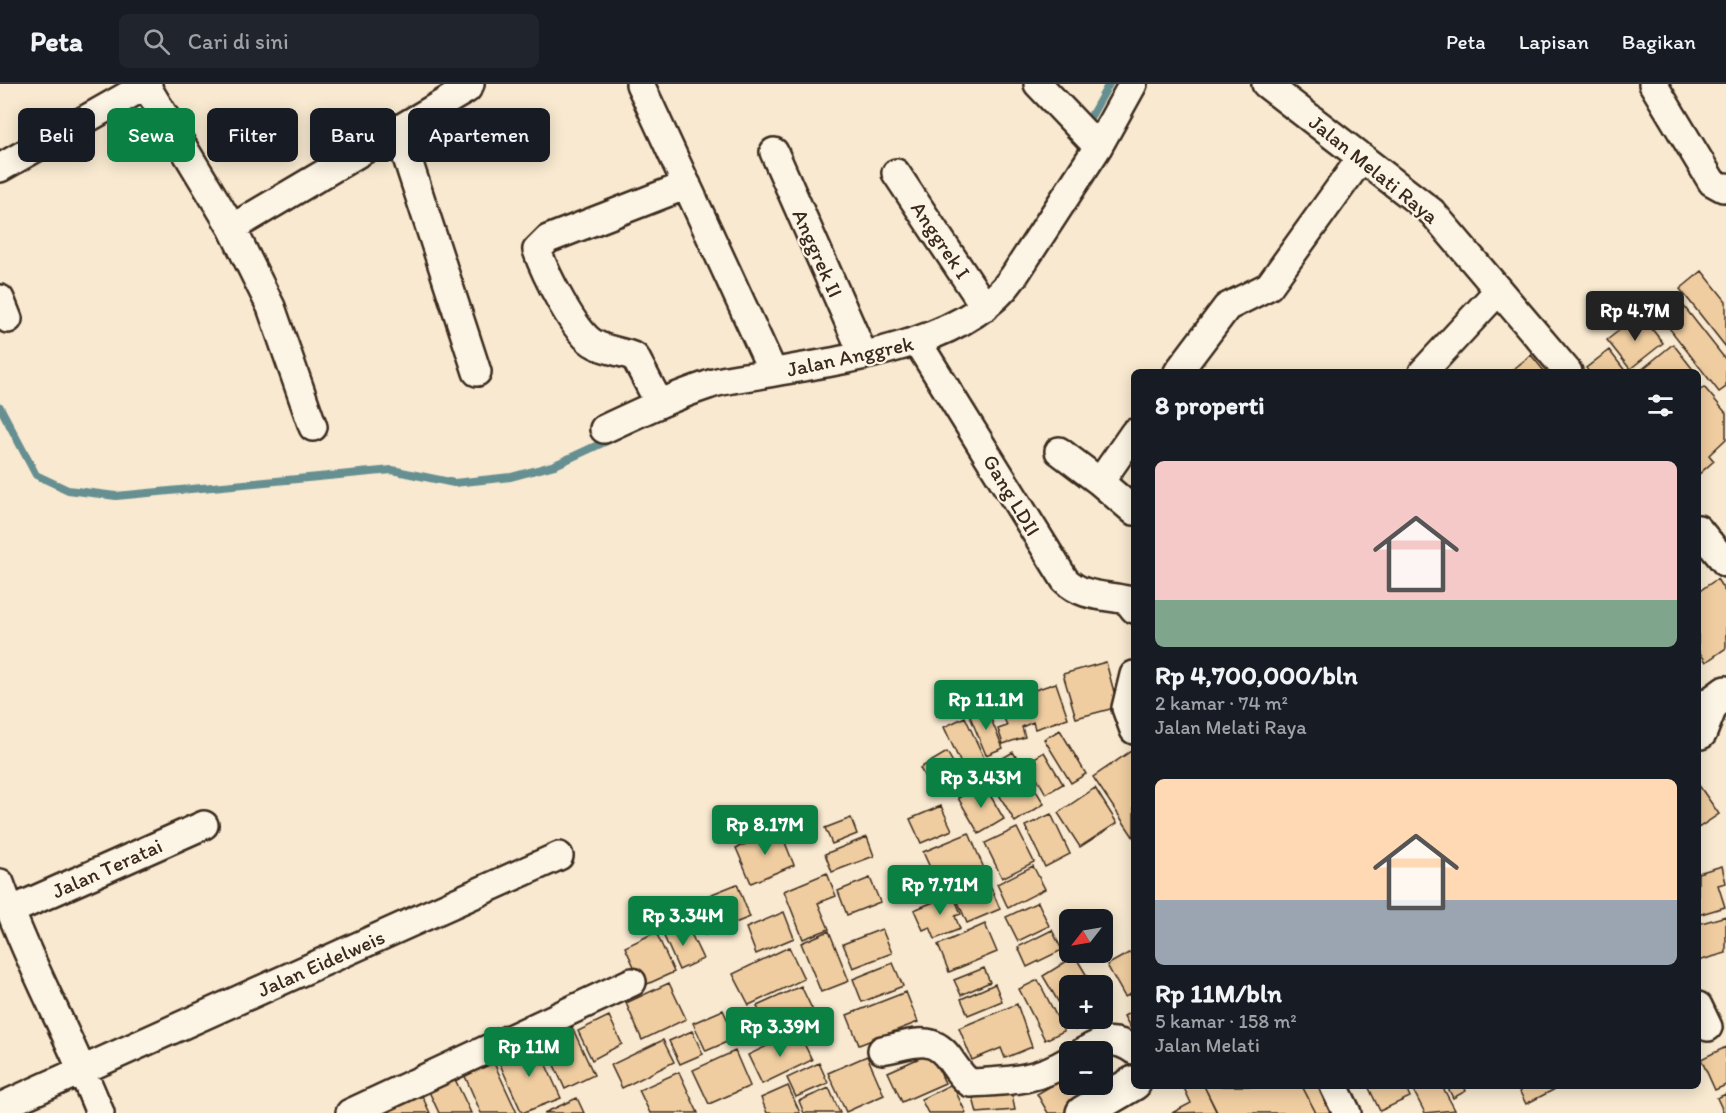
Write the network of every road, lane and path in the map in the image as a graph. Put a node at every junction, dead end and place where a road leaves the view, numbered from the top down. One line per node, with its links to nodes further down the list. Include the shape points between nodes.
1 (146, 84): 12 (street); 16 (street)
2 (470, 84): 8 (street)
3 (640, 84): 14 (street)
4 (1038, 84): 9 (street)
5 (1133, 84): 9 (street, Jalan Anggrek)
6 (1266, 84): 11 (street, Jalan Melati Raya)
7 (1653, 84): 15 (street, via 1712,182)
8 (398, 129): 16 (street); 24 (street)
9 (1098, 147): 18 (street, Jalan Anggrek, via 1010,283)
10 (774, 152): 20 (street, Anggrek II)
11 (1362, 157): 17 (street, Jalan Melati Raya, via 1432,212); 21 (street, via 1269,286 1227,307)
12 (0, 168)
13 (896, 173): 18 (street, Anggrek I)
14 (687, 185): 25 (street); 26 (street, via 548,239 537,250 544,270 582,334 595,344 635,357)
15 (1726, 187)
16 (232, 228): 27 (street, via 271,307)
17 (1498, 291): 22 (street); 23 (street, Jalan Melati Raya)
18 (985, 307): 19 (street, Jalan Anggrek)
19 (918, 343): 20 (street, Jalan Anggrek); 35 (street, Gang LDII, via 1065,580 1085,594 1127,600)
20 (863, 354): 25 (street, Jalan Anggrek)
21 (1180, 369)
22 (1426, 369)
23 (1565, 369)
24 (477, 372)
25 (773, 372): 26 (street, Jalan Anggrek, via 709,384)
26 (659, 403): 28 (street, Jalan Anggrek)
27 (313, 427)
28 (604, 429)
29 (1131, 437): 31 (street)
30 (1059, 451): 31 (street)
31 (1100, 482): 32 (street)
32 (1131, 508)
33 (1701, 533): 34 (street)
34 (1726, 563)
35 (1131, 605)
36 (1131, 687): 38 (street, via 1126,708)
37 (1726, 693): 39 (main road, via 1711,704)
38 (1131, 722)
39 (1708, 731)
40 (204, 825): 43 (street, Jalan Teratai)
41 (559, 856): 50 (street, Jalan Eidelweis)
42 (0, 883): 43 (street)
43 (10, 911): 44 (street)
44 (11, 946): 50 (street)
45 (632, 981): 56 (street)
46 (1106, 1041): 47 (street, via 1110,1039)
47 (1131, 1048)
48 (882, 1050): 49 (street, via 932,1042 939,1045 970,1083 1026,1080)
49 (1059, 1067)
50 (83, 1070): 53 (street, Jalan Eidelweis); 55 (street)
51 (1131, 1085): 54 (main road)
52 (1335, 1089): 57 (street)
53 (0, 1107)
54 (1095, 1110)
55 (100, 1113)
56 (350, 1113)
57 (1347, 1113)

